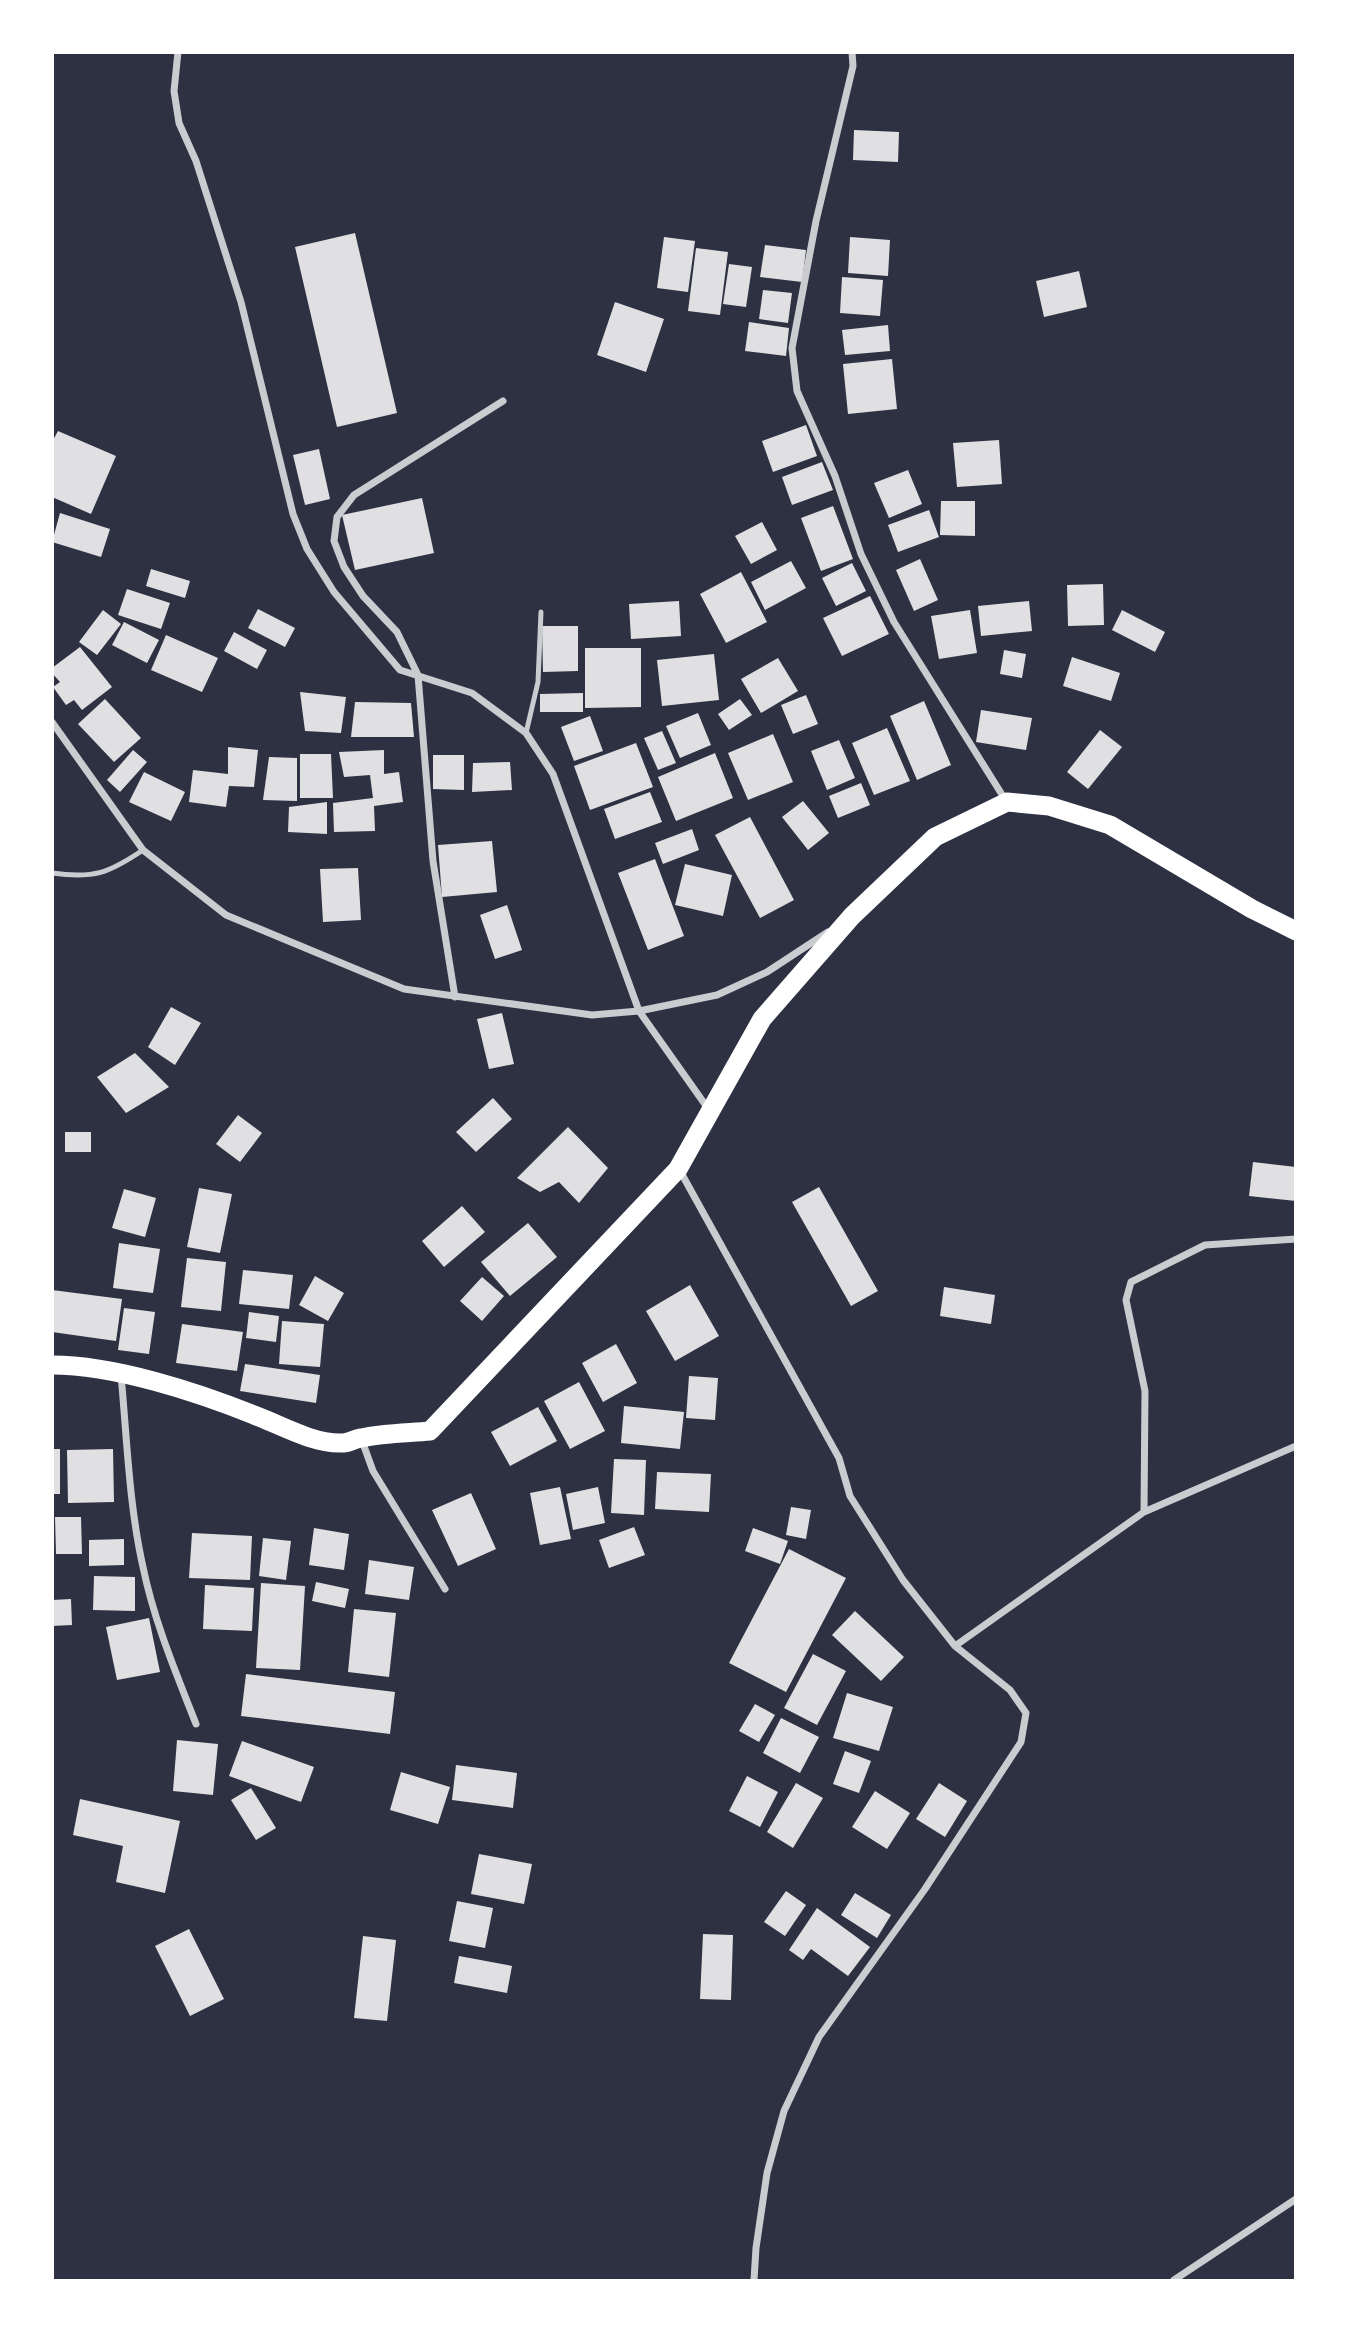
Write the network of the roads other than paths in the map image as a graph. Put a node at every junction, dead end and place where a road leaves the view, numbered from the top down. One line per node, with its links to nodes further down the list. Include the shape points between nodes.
1 (178, 52): 5 (street, via 174,91 179,123 196,161 241,302 293,514 307,549 334,592 400,670)
2 (852, 52): 8 (street, via 853,66 792,348 797,391 835,476 861,554 894,622)
3 (503, 401): 5 (street, via 354,495 337,517 334,541 344,567 363,596 397,632)
4 (541, 612): 7 (lane, via 538,682)
5 (418, 675): 7 (street, via 472,693); 13 (street, via 433,861)
6 (52, 722): 9 (street)
7 (526, 733): 14 (street, via 553,774)
8 (1007, 802): 11 (highway, via 935,837); 12 (highway, via 1049,806 1110,825)
9 (143, 850): 10 (lane, via 94,875); 13 (street, via 226,915 404,989)
10 (52, 873)
11 (852, 916): 14 (street, via 767,972 717,995); 15 (highway, via 762,1019)
12 (1296, 931)
13 (455, 998): 14 (street, via 592,1015)
14 (639, 1012): 15 (street)
15 (711, 1112): 16 (highway)
16 (678, 1168): 20 (highway, via 430,1431); 24 (street, via 839,1458 850,1496 903,1580)
17 (1296, 1239): 22 (street, via 1205,1245 1131,1282 1126,1300 1145,1391)
18 (52, 1365): 19 (highway)
19 (121, 1375): 20 (highway, via 179,1388 293,1432 342,1444); 25 (street, via 143,1567 171,1662)
20 (361, 1438): 23 (street, via 373,1471)
21 (1296, 1446): 22 (street)
22 (1144, 1512): 24 (street)
23 (445, 1589)
24 (955, 1646): 27 (street, via 1010,1690 1026,1713 1021,1742 925,1889 819,2037 784,2111 767,2173)
25 (196, 1724)
26 (1296, 2199): 28 (street)
27 (754, 2280)
28 (1174, 2280)

